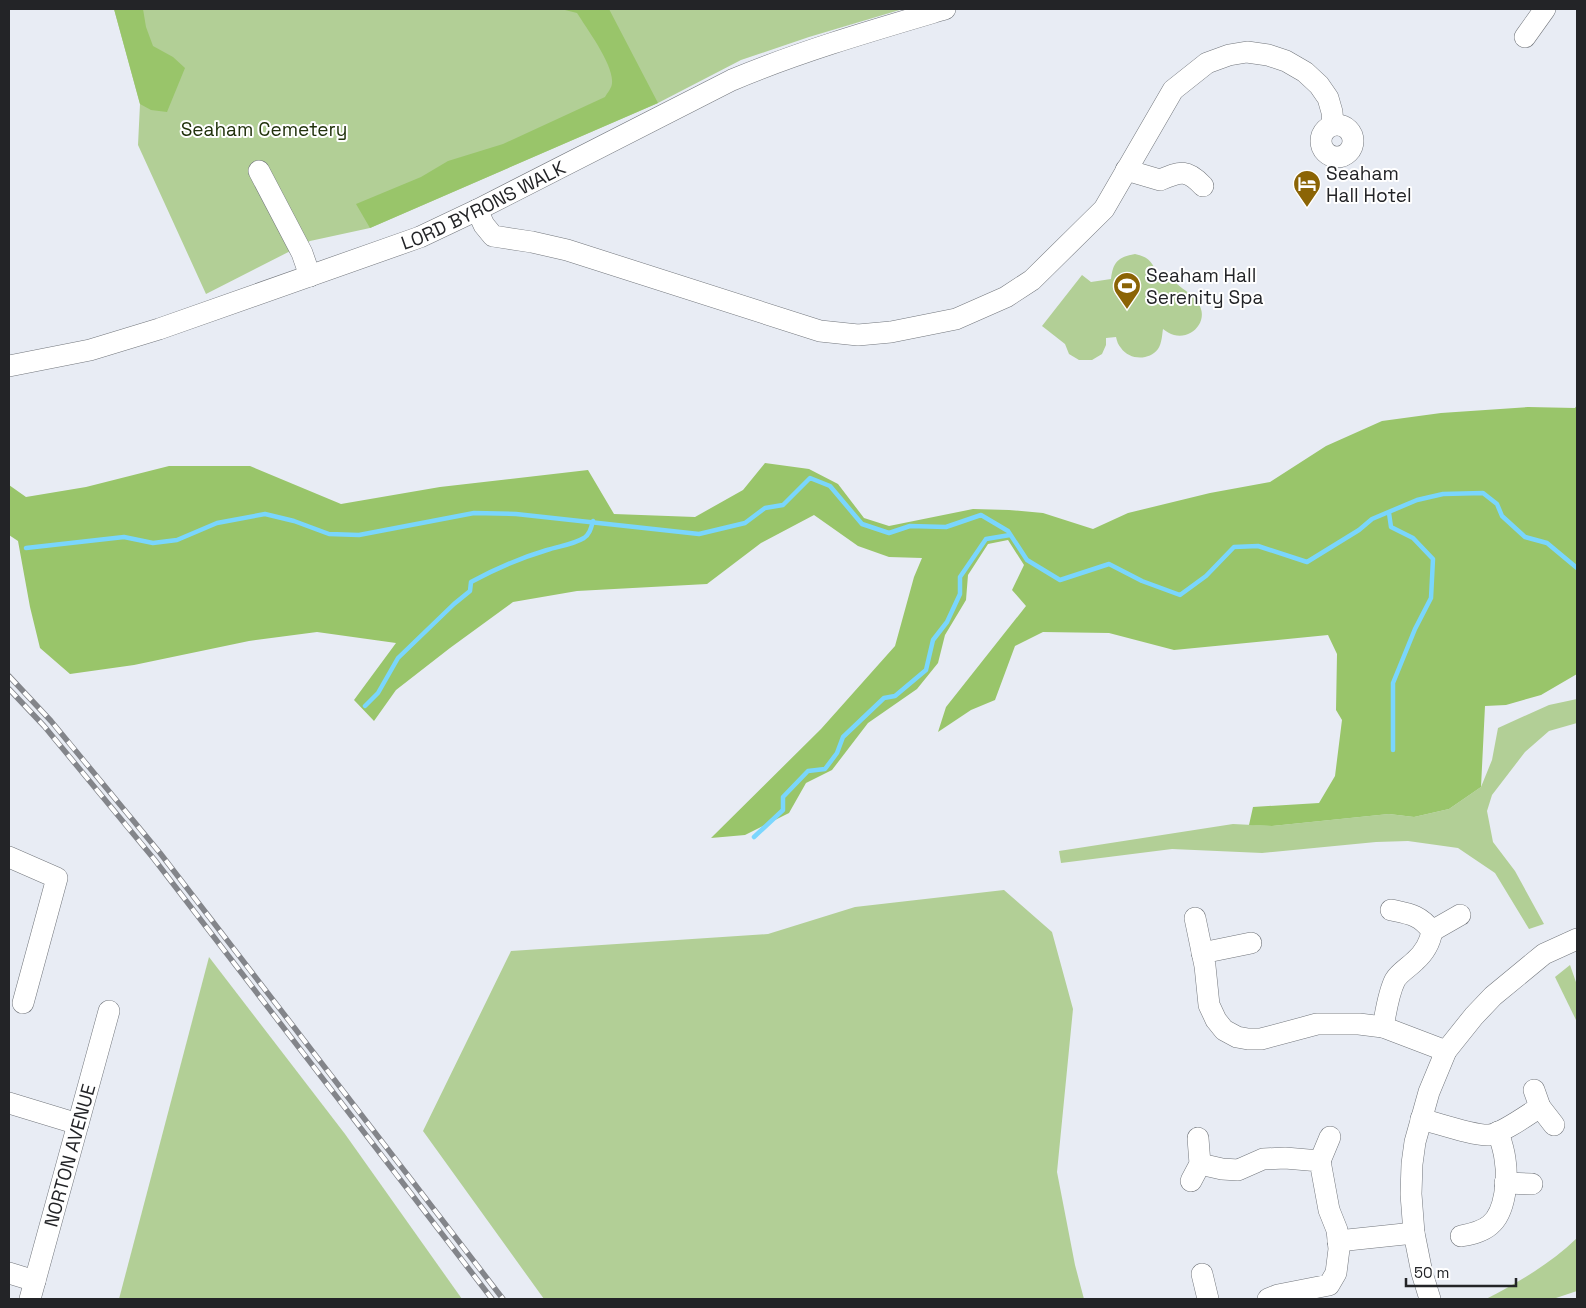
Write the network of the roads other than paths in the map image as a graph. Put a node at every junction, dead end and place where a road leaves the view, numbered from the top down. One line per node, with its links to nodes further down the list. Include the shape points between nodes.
1 (945, 9): 8 (street, LORD BYRONS WALK, via 768,65 732,80)
2 (1546, 9): 3 (street)
3 (1525, 38)
4 (1333, 125): 5 (street, via 1328,98 1305,72 1268,55 1247,52 1229,55 1207,63 1173,90)
5 (1126, 170): 7 (street, via 1160,180 1185,173); 8 (street, via 1104,209 1032,280 1006,297 956,319 866,334 820,331 568,250 493,236)
6 (259, 171): 9 (street, via 302,253)
7 (1203, 186)
8 (477, 210): 9 (street, LORD BYRONS WALK, via 420,237)
9 (310, 276): 10 (street, LORD BYRONS WALK, via 90,350)
10 (9, 366)
11 (9, 857): 19 (street, via 58,878)
12 (1391, 910): 15 (street, via 1418,917)
13 (1460, 916): 15 (street)
14 (1195, 918): 18 (street)
15 (1432, 931): 21 (street, via 1425,950 1395,981)
16 (1577, 939): 22 (street, via 1544,954 1494,996)
17 (1251, 943): 18 (street)
18 (1202, 953): 21 (street, via 1209,1005 1224,1030 1237,1037 1261,1039 1317,1024)
19 (23, 1003)
20 (109, 1011): 25 (street, NORTON AVENUE)
21 (1383, 1027): 22 (street)
22 (1446, 1050): 24 (street)
23 (9, 1103): 25 (street)
24 (1421, 1119): 27 (street, via 1480,1134); 33 (street, via 1412,1164)
25 (78, 1124): 38 (street, NORTON AVENUE)
26 (1554, 1125): 27 (street, via 1537,1099)
27 (1498, 1132): 31 (street, via 1505,1159)
28 (1330, 1137): 30 (street)
29 (1198, 1138): 30 (street, via 1195,1172 1222,1168 1238,1170 1263,1159)
30 (1320, 1161): 35 (street)
31 (1505, 1183): 32 (street); 34 (street, via 1499,1212 1491,1224 1482,1231)
32 (1532, 1184)
33 (1414, 1233): 35 (street); 42 (street)
34 (1461, 1236)
35 (1338, 1241): 39 (street)
36 (9, 1273): 38 (street)
37 (1202, 1274): 40 (street)
38 (32, 1290)
39 (1334, 1292): 41 (street, via 1278,1295)
40 (1212, 1299)
41 (1268, 1299)
42 (1430, 1299)

